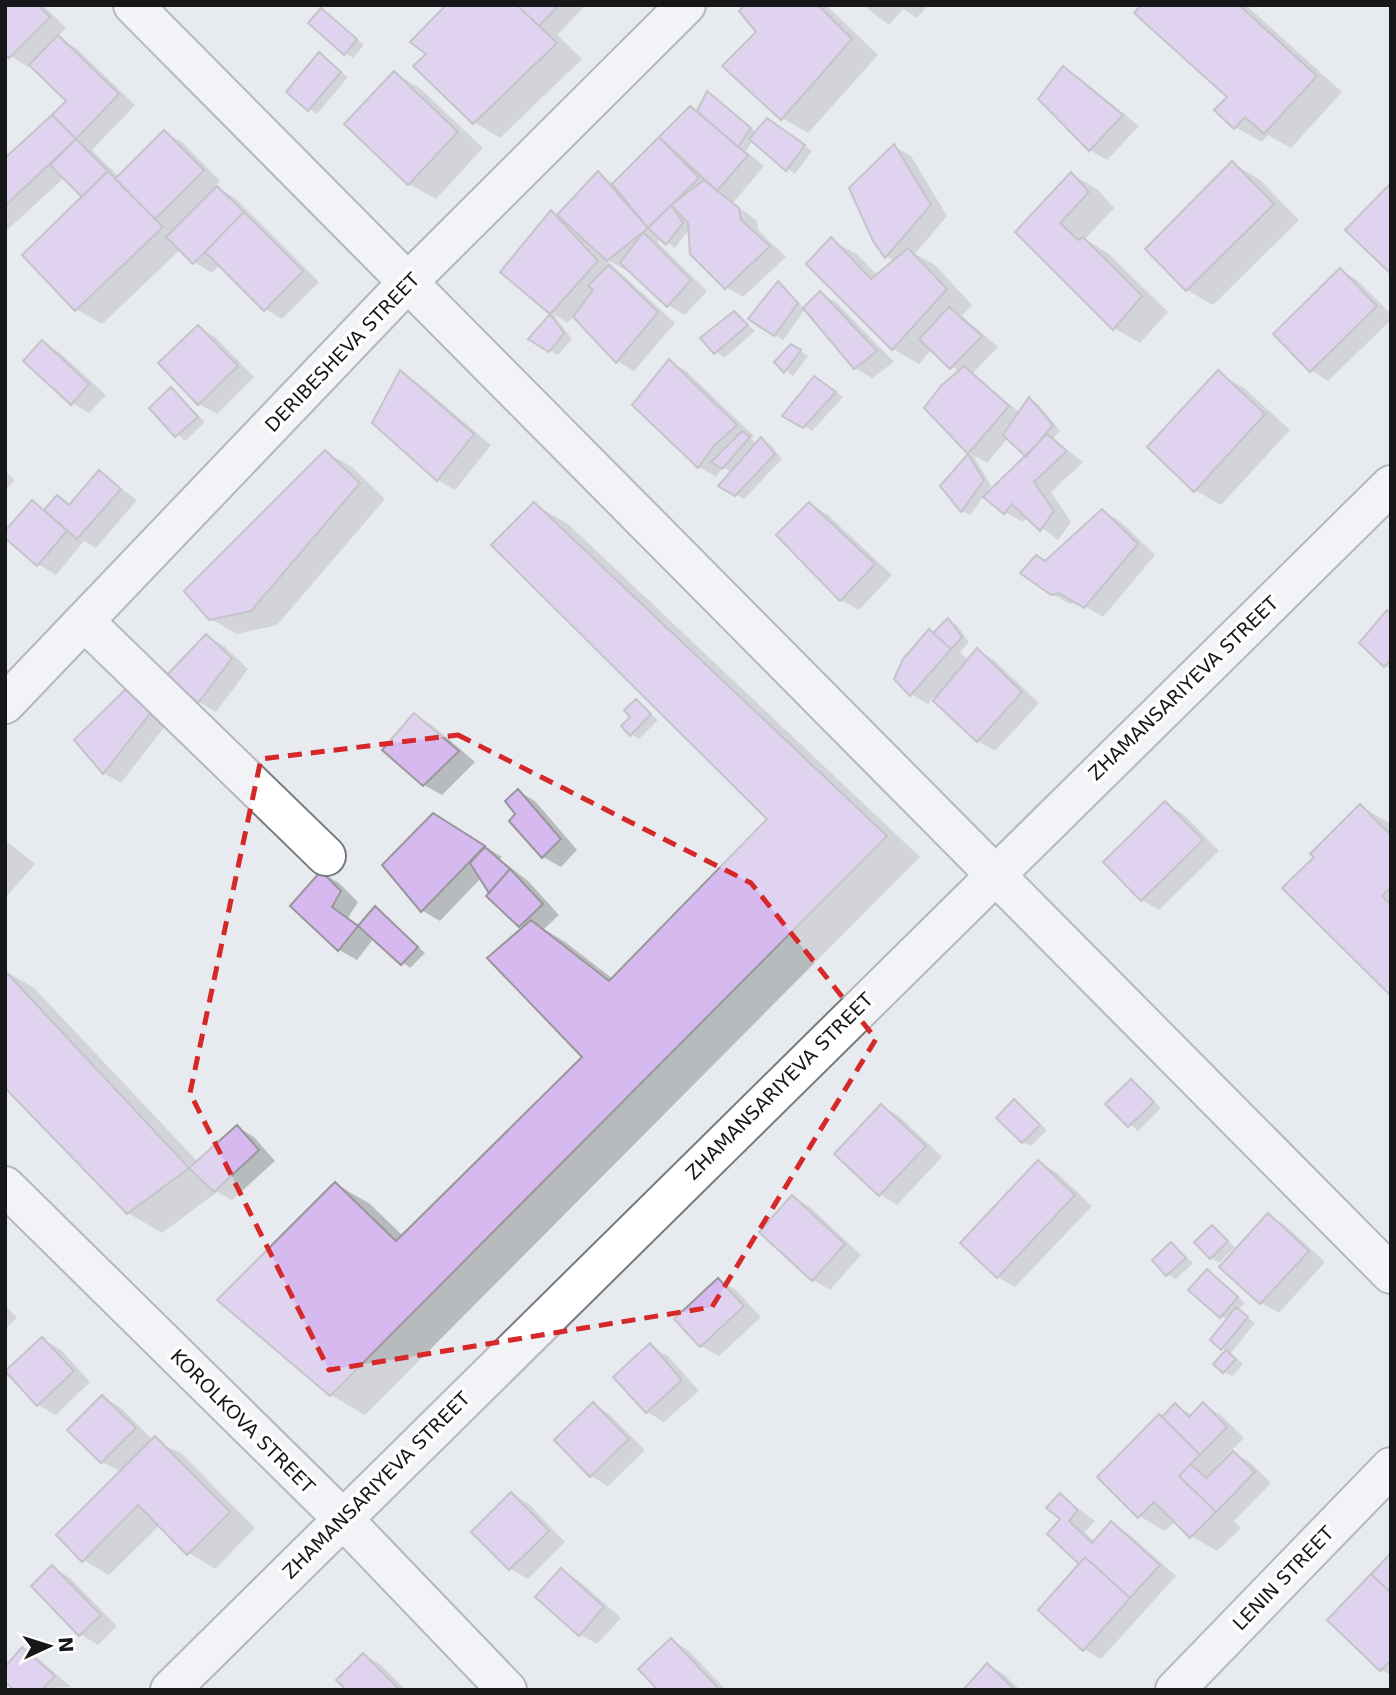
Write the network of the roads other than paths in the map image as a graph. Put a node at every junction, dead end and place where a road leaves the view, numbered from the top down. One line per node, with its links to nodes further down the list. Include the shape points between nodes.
1 (133, 5): 3 (street)
2 (686, 5): 3 (street, DERIBESHEVA STREET)
3 (408, 282): 5 (street, DERIBESHEVA STREET); 8 (street)
4 (1391, 485): 8 (street, ZHAMANSARIYEVA STREET)
5 (85, 621): 6 (street, DERIBESHEVA STREET); 7 (street)
6 (5, 704)
7 (326, 856)
8 (994, 874): 10 (street); 12 (street, ZHAMANSARIYEVA STREET)
9 (5, 1186): 12 (street, KOROLKOVA STREET)
10 (1391, 1274)
11 (1391, 1467): 15 (street, LENIN STREET)
12 (342, 1518): 13 (street, ZHAMANSARIYEVA STREET); 14 (street, KOROLKOVA STREET)
13 (170, 1690)
14 (507, 1690)
15 (1175, 1690)

